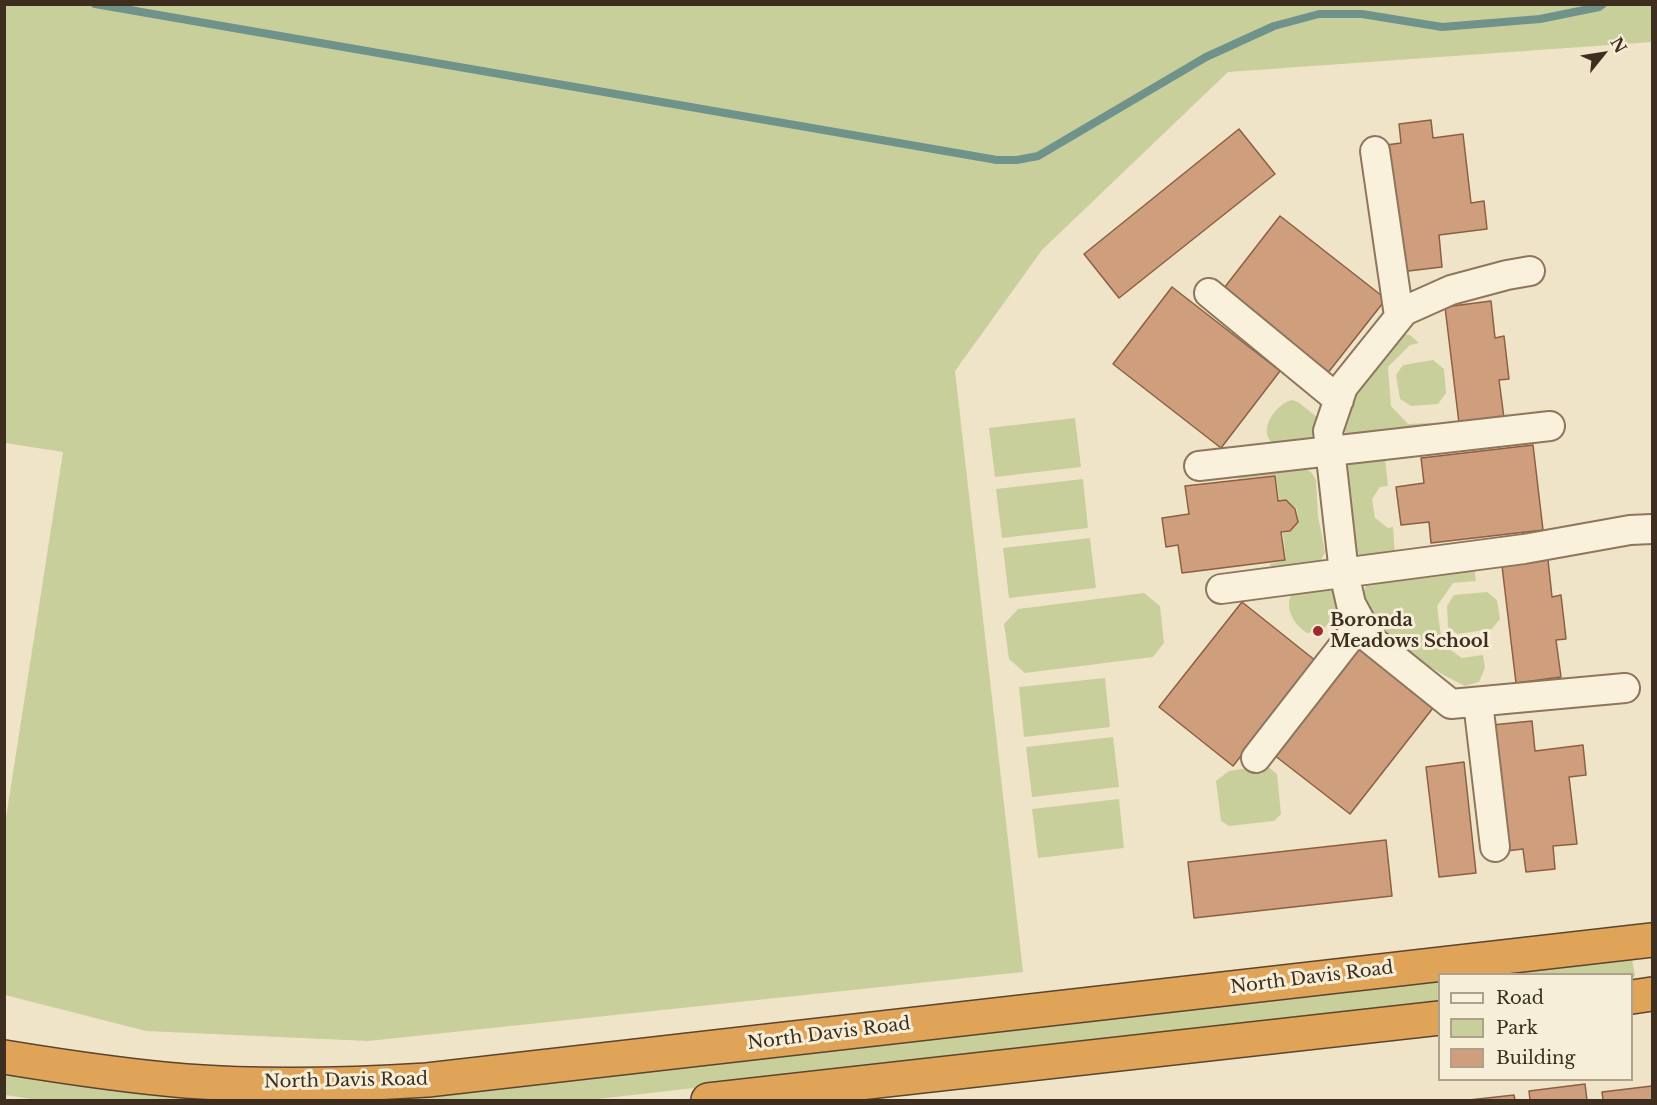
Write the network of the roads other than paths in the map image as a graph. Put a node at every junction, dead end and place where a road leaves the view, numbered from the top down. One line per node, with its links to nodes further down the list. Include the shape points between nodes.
1 (1375, 151): 4 (street)
2 (1530, 271): 4 (street, via 1451,290)
3 (1209, 293): 5 (street)
4 (1399, 316): 5 (street, via 1343,387)
5 (1339, 400): 7 (street, via 1328,431)
6 (1550, 426): 7 (street)
7 (1330, 452): 8 (street); 10 (street)
8 (1199, 466)
9 (1641, 529): 10 (street)
10 (1344, 573): 11 (street); 12 (street)
11 (1221, 590)
12 (1361, 623): 14 (street, via 1370,639 1451,704); 15 (street)
13 (1625, 688): 14 (street)
14 (1478, 702): 16 (street)
15 (1256, 758)
16 (1495, 848)
17 (1653, 940): 21 (highway, North Davis Road, via 428,1080 364,1084 187,1081)
18 (1653, 994): 19 (highway)
19 (1633, 997)
20 (1438, 1018): 22 (highway)
21 (4, 1058)
22 (708, 1101)

